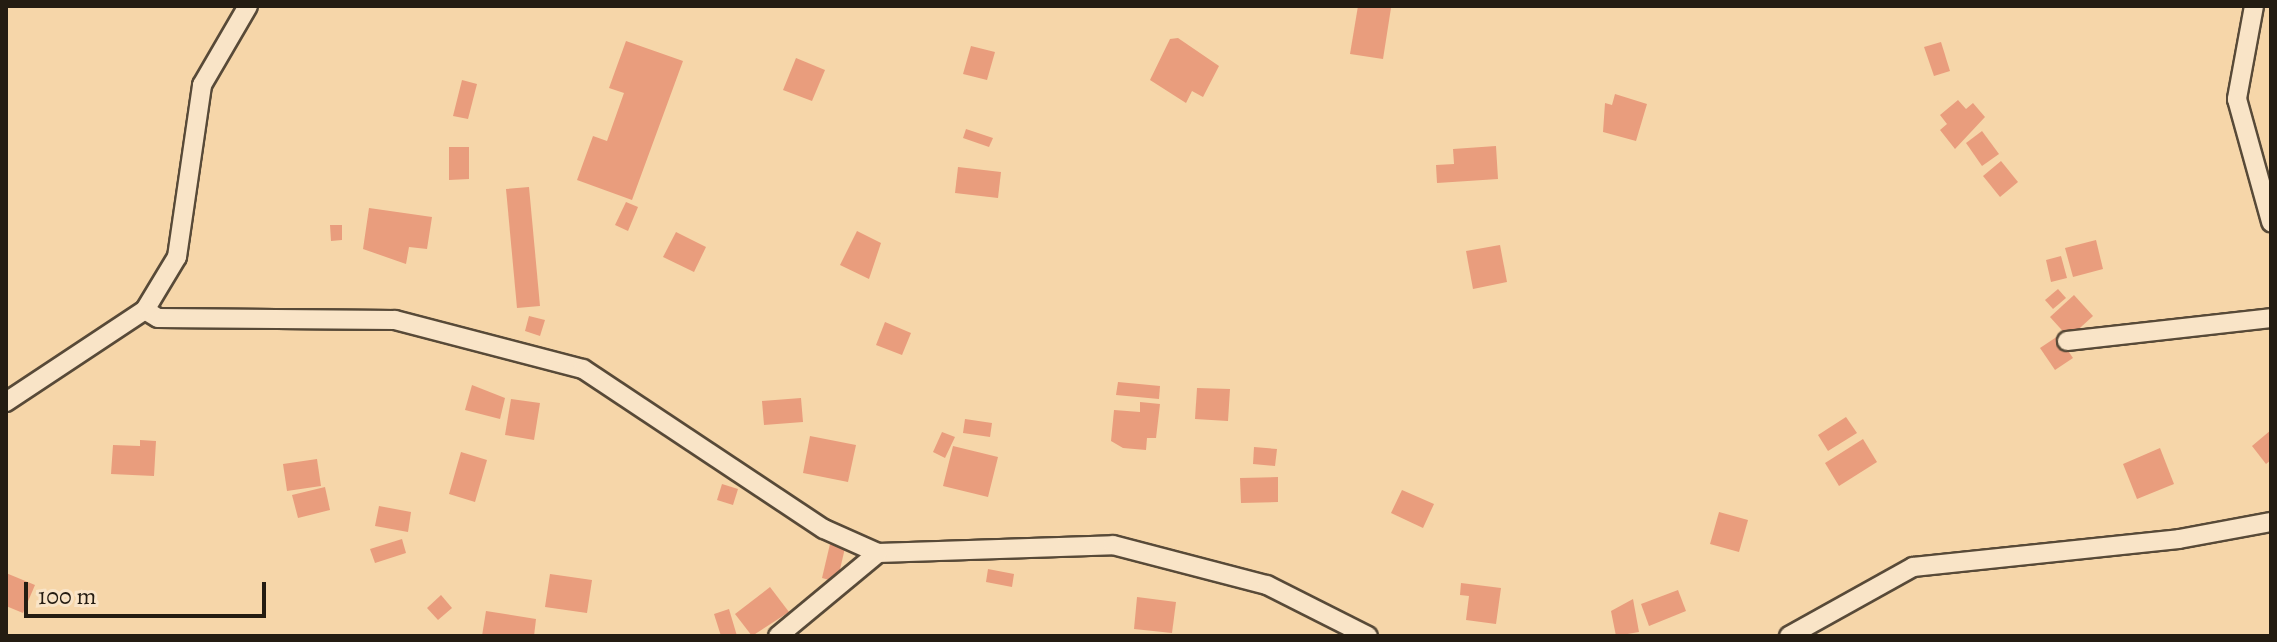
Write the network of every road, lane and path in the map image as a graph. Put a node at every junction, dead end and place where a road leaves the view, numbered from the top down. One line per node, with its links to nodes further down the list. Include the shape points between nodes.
1 (248, 6): 4 (street, via 202,85 177,257)
2 (2254, 6): 3 (street, via 2237,99)
3 (2271, 222)
4 (145, 310): 7 (street); 9 (street, via 158,318 395,320 583,369 824,529)
5 (2271, 318): 6 (street)
6 (2067, 341)
7 (6, 402)
8 (2271, 522): 12 (street, via 2179,539 1913,567)
9 (878, 553): 10 (street); 11 (street, via 1113,545 1267,585)
10 (778, 636)
11 (1368, 636)
12 (1789, 636)

